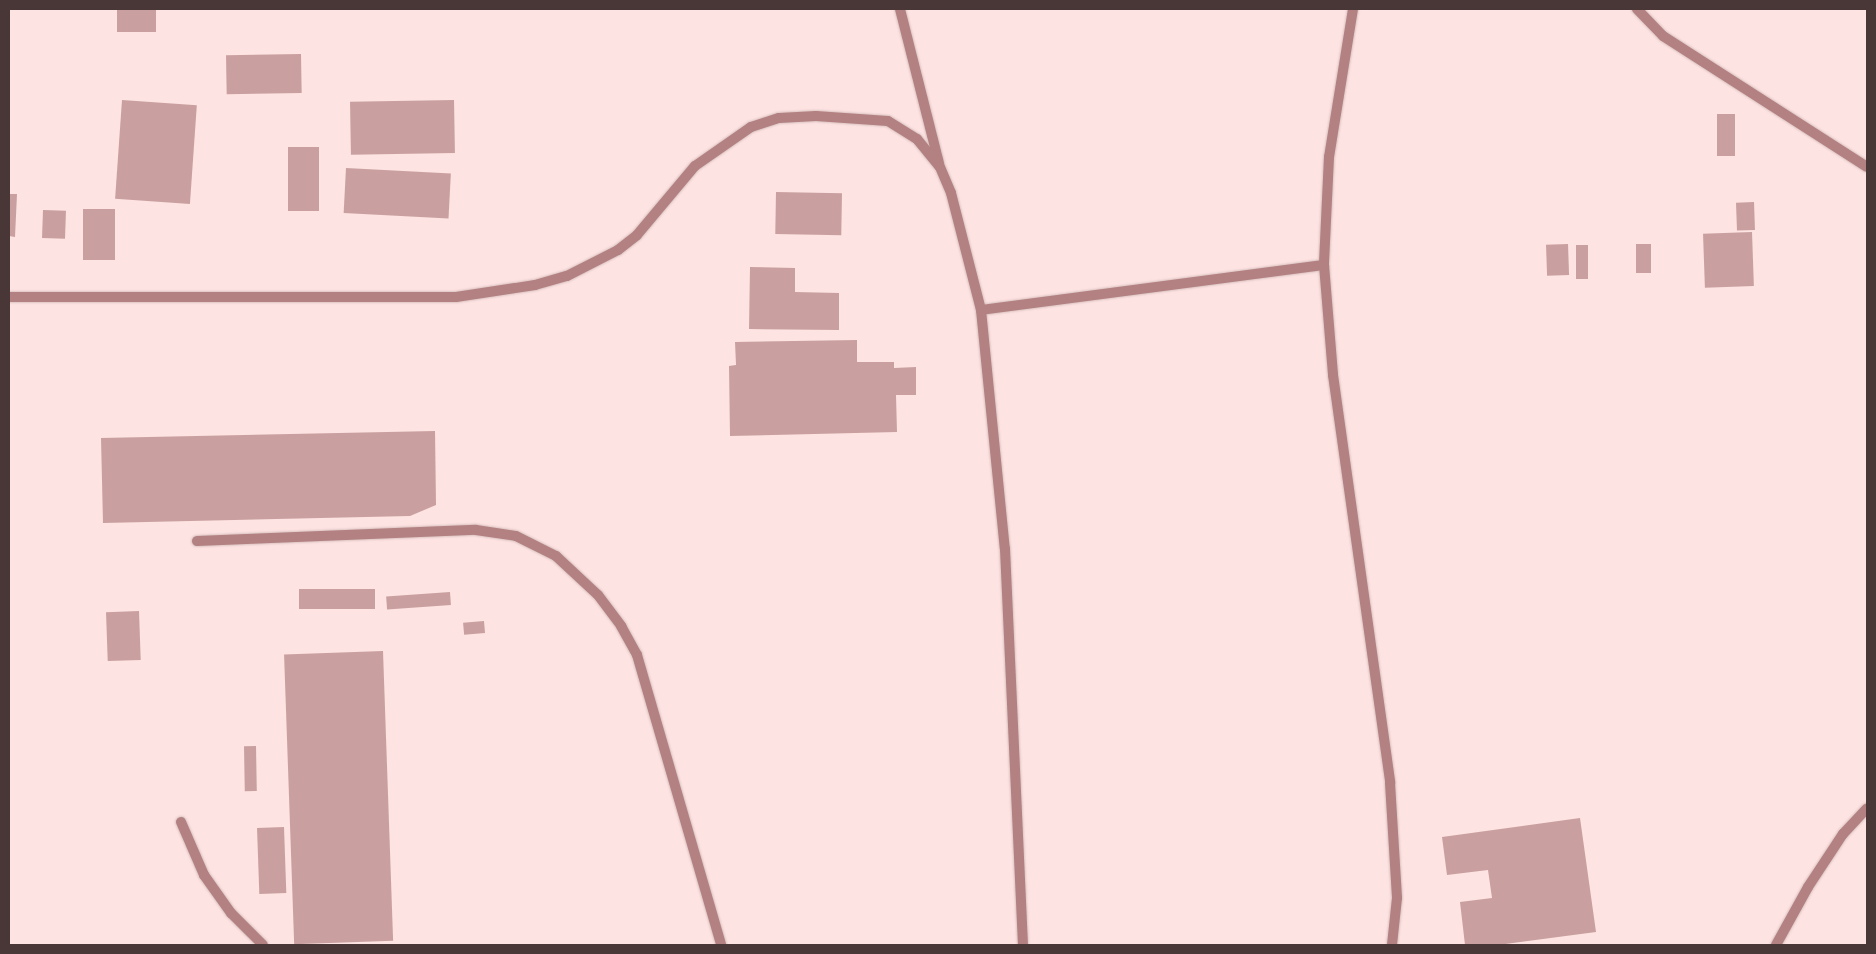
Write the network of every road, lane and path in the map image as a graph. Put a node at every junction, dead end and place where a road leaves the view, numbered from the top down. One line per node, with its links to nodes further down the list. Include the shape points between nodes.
1 (900, 9): 5 (lane)
2 (1353, 9): 6 (lane, via 1329,157)
3 (1637, 9): 4 (lane, via 1663,36)
4 (1867, 166)
5 (940, 167): 7 (lane, via 917,139 888,121 816,116 779,118 738,136 695,166 636,235 618,250 567,276 535,284 456,297); 8 (lane, via 951,193)
6 (1324, 265): 8 (lane); 15 (lane, via 1333,375 1390,783 1397,898)
7 (9, 297)
8 (981, 310): 14 (lane, via 1005,549)
9 (198, 541): 13 (lane, via 476,530 516,536 556,556 598,595 637,655)
10 (1867, 808): 16 (lane, via 1843,834 1808,887)
11 (181, 822): 12 (lane, via 204,875 231,913)
12 (262, 945)
13 (721, 945)
14 (1023, 945)
15 (1392, 945)
16 (1776, 945)

